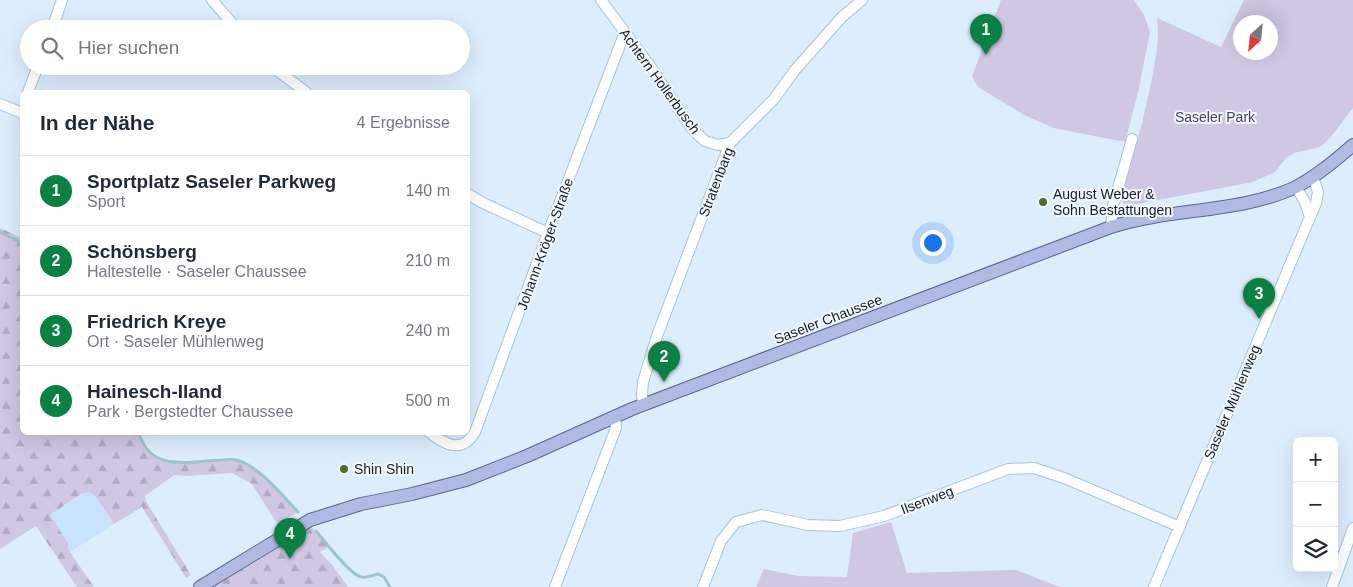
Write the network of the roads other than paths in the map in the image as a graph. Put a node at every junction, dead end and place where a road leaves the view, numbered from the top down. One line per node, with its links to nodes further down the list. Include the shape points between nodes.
1 (62, 0): 5 (street)
2 (212, 0): 6 (street)
3 (600, 0): 7 (street, Achtern Hollerbusch)
4 (862, 0): 15 (street, Stratenbarg, via 842,17 774,99)
5 (55, 20)
6 (229, 20)
7 (625, 32): 15 (street, Achtern Hollerbusch, via 692,129 705,141 718,145); 22 (street, Johann-Kröger-Straße)
8 (35, 75): 10 (street)
9 (283, 75): 11 (street)
10 (29, 90)
11 (303, 90)
12 (0, 104): 13 (street)
13 (20, 110)
14 (1132, 139): 21 (street, via 1113,206)
15 (730, 143): 23 (street, Stratenbarg, via 657,336 643,382)
16 (1353, 145): 17 (main road, Saseler Chaussee)
17 (1312, 177): 18 (main road, Saseler Chaussee); 20 (street, Saseler Mühlenweg, via 1318,192)
18 (1296, 187): 20 (street); 21 (main road, Saseler Chaussee, via 1254,200)
19 (470, 195): 22 (street)
20 (1310, 217): 26 (street, Saseler Mühlenweg)
21 (1111, 227): 23 (main road, Saseler Chaussee)
22 (548, 233): 25 (street, Johann-Kröger-Straße, via 475,432 469,441 456,445 443,443)
23 (643, 405): 24 (main road, Saseler Chaussee)
24 (615, 416): 29 (main road, Saseler Chaussee, via 466,480 361,504 310,520); 30 (street, via 616,428)
25 (433, 435)
26 (1180, 527): 28 (street, Saseler Mühlenweg); 31 (street, Ilsenweg, via 1064,478 1034,468 1008,469 884,516 840,526 762,515 736,522 721,541)
27 (1353, 528): 32 (street)
28 (1157, 586)
29 (200, 587)
30 (555, 587)
31 (702, 587)
32 (1332, 587)

